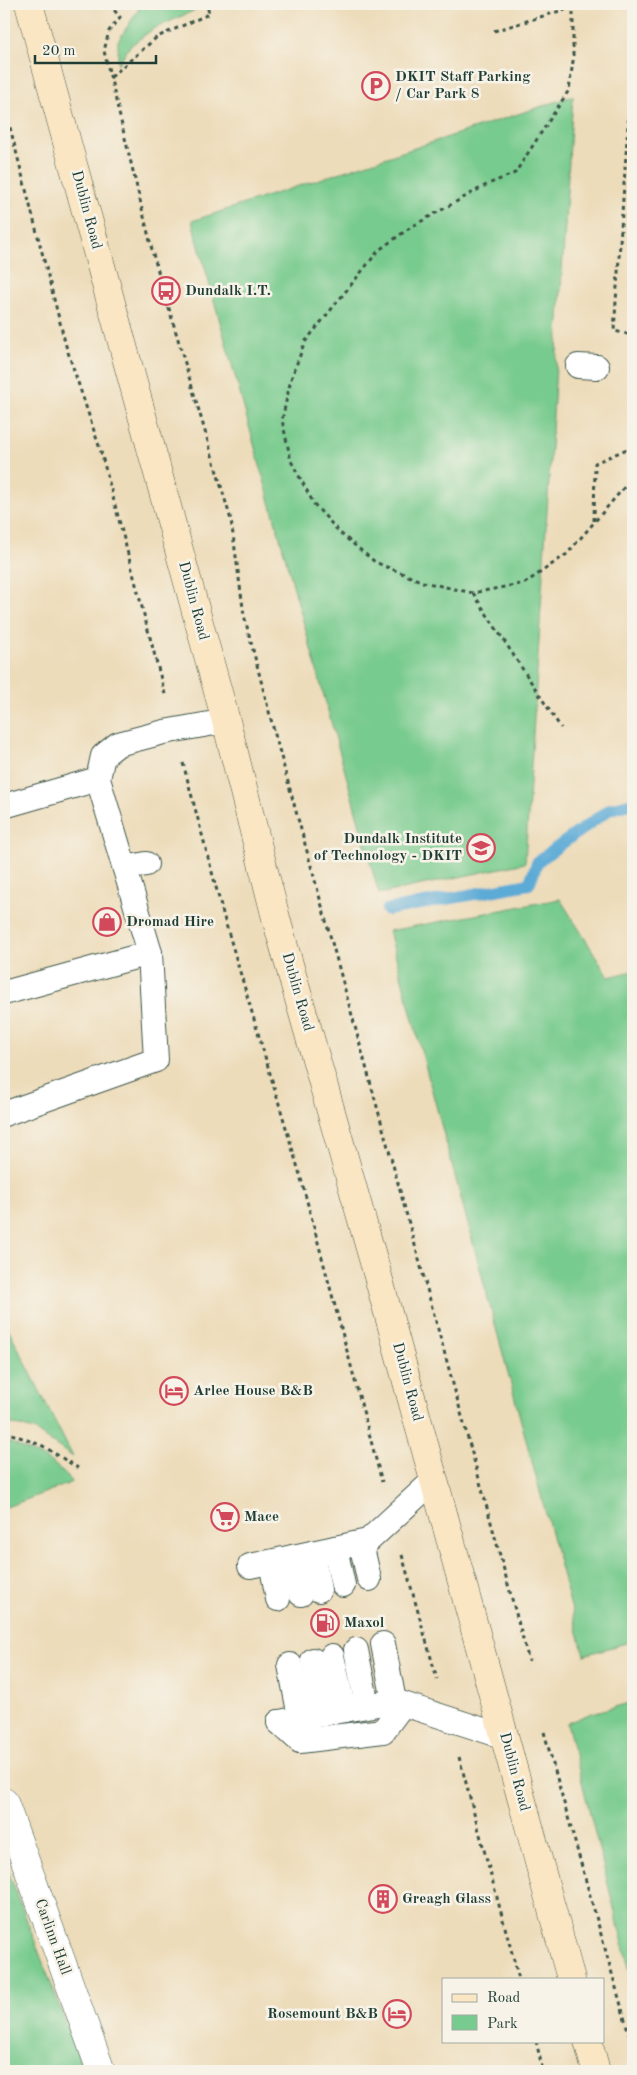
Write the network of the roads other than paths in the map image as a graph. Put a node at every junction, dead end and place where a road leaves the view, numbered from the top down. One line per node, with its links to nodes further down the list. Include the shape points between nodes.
1 (29, 4): 2 (main road, Dublin Road)
2 (226, 721): 3 (lane, via 118,744 103,756); 8 (main road, Dublin Road, via 280,931)
3 (98, 779): 4 (lane); 5 (lane, via 135,866)
4 (4, 806)
5 (150, 953): 6 (lane); 7 (lane, via 156,1060)
6 (4, 993)
7 (4, 1114)
8 (434, 1480): 9 (lane, via 368,1541); 20 (main road, Dublin Road)
9 (361, 1543): 10 (lane); 12 (lane)
10 (335, 1548): 11 (lane); 13 (lane)
11 (282, 1560): 11 (lane, via 299,1594)
12 (368, 1579)
13 (343, 1585)
14 (383, 1644): 16 (lane)
15 (356, 1650): 17 (lane)
16 (398, 1702): 17 (lane); 19 (lane, via 383,1731 300,1741 279,1722); 20 (lane)
17 (368, 1706): 18 (lane)
18 (333, 1712): 19 (lane); 19 (lane, via 312,1660)
19 (300, 1718)
20 (504, 1737): 22 (main road, Dublin Road)
21 (4, 1802): 24 (street, Carlinn Hall)
22 (571, 1978)
23 (588, 2042): 25 (main road)
24 (101, 2071)
25 (596, 2071)

